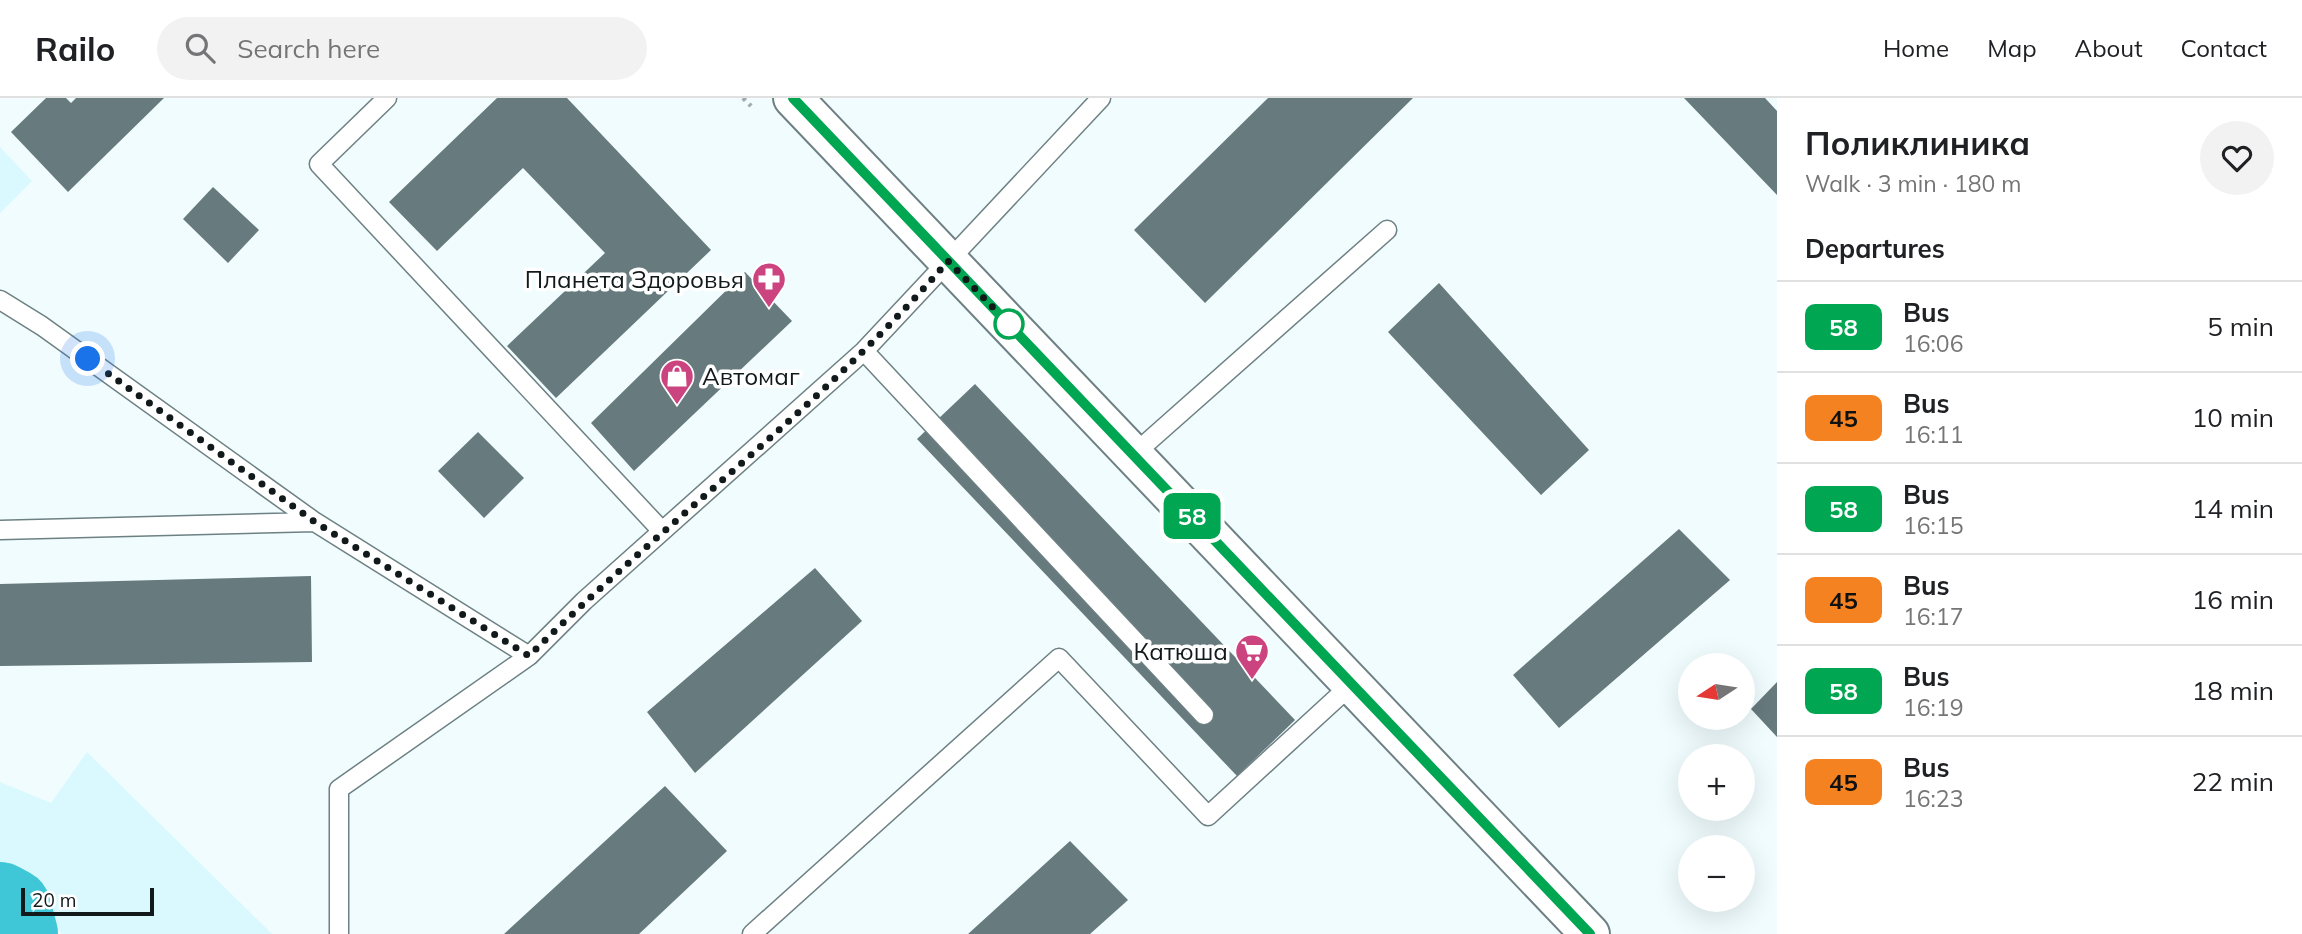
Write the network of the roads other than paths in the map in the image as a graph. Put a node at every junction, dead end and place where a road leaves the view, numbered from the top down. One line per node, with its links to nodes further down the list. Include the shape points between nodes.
1 (387, 98): 11 (lane, via 319,164)
2 (793, 98): 5 (street)
3 (1101, 98): 5 (lane)
4 (1387, 230): 8 (lane)
5 (948, 261): 7 (lane); 8 (street)
6 (0, 300): 9 (lane)
7 (864, 351): 11 (lane); 14 (lane)
8 (1133, 455): 13 (street)
9 (315, 522): 10 (lane); 12 (lane)
10 (0, 530)
11 (662, 531): 12 (lane)
12 (529, 656): 15 (lane, via 339,789)
13 (1352, 684): 16 (lane, via 1208,816 1059,658); 17 (street)
14 (1204, 715)
15 (340, 934)
16 (752, 934)
17 (1590, 934)

